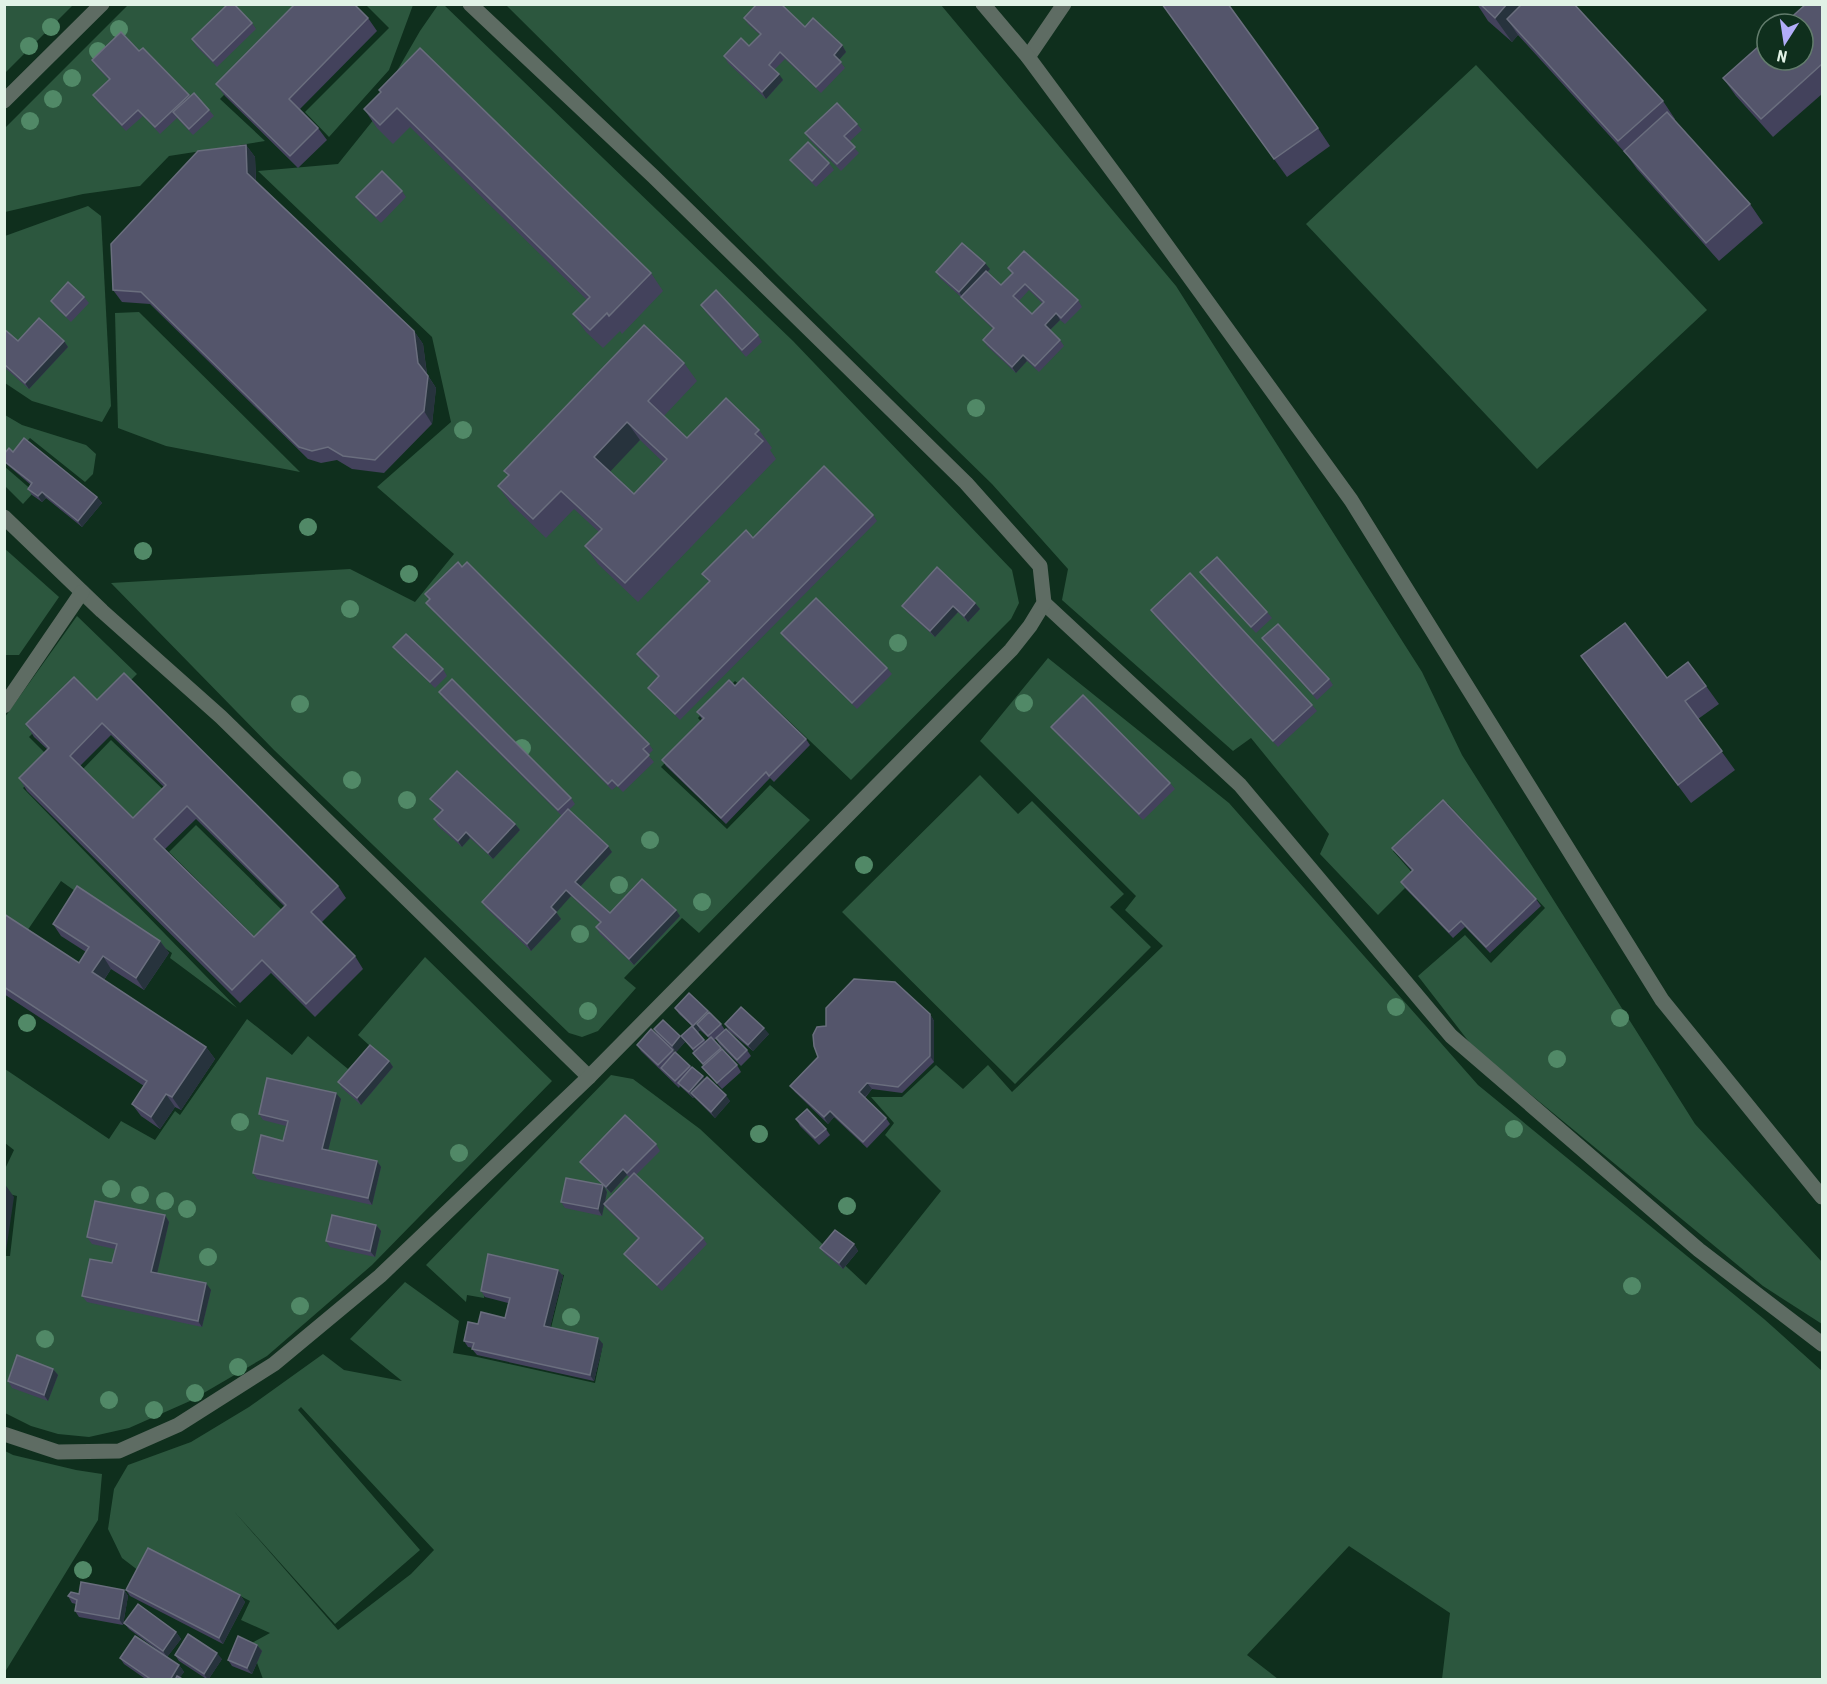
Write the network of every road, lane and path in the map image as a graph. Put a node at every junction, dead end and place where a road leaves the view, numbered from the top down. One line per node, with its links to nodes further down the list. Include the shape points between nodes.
1 (102, 4): 6 (street)
2 (470, 4): 9 (street, via 653,176 966,483 1040,566)
3 (983, 4): 5 (street)
4 (1065, 4): 5 (street)
5 (1028, 57): 12 (street, via 1352,500 1662,1000)
6 (4, 101)
7 (4, 517): 8 (street)
8 (82, 592): 10 (street); 11 (street, via 221,717)
9 (1044, 603): 11 (street, via 1011,650); 13 (street, via 1240,785 1451,1036 1699,1250)
10 (4, 705)
11 (589, 1077): 14 (street, via 380,1276 274,1364 178,1425 119,1451 58,1452)
12 (1822, 1197)
13 (1822, 1344)
14 (4, 1434)

